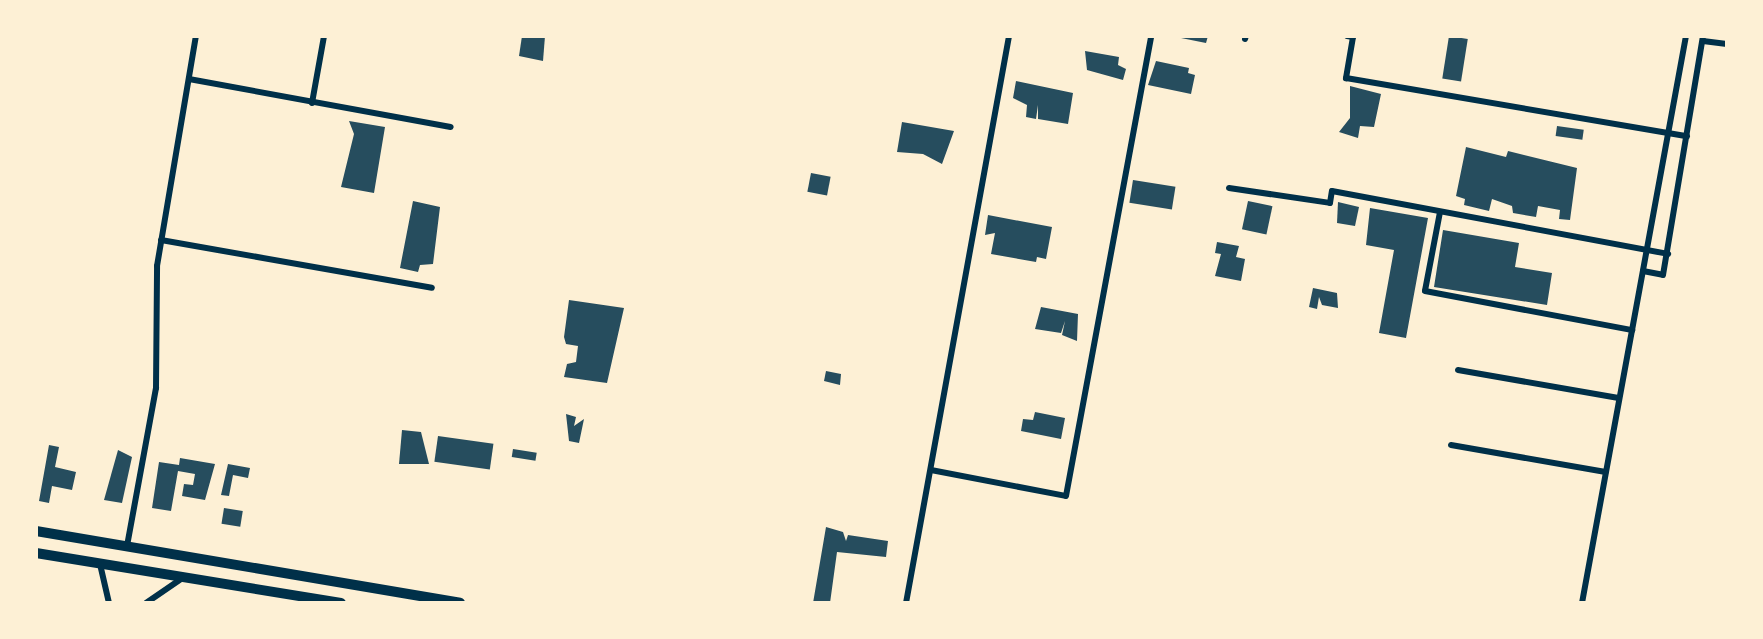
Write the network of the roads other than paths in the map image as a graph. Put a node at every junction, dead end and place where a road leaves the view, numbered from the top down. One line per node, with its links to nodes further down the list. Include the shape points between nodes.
1 (196, 36): 9 (street)
2 (324, 36): 10 (street)
3 (1009, 36): 25 (street)
4 (1151, 36): 25 (street, via 1066,496)
5 (1347, 36): 12 (street, via 1353,37 1346,78)
6 (1686, 36): 12 (street)
7 (1703, 38): 8 (street); 13 (street)
8 (1727, 44)
9 (189, 79): 10 (street); 16 (street)
10 (312, 103): 11 (street)
11 (451, 127)
12 (1668, 133): 13 (street); 17 (street)
13 (1687, 136): 18 (street)
14 (1229, 188): 15 (street, via 1330,203 1332,191)
15 (1440, 212): 17 (street); 21 (street, via 1425,291)
16 (161, 240): 20 (street); 28 (street, via 156,388)
17 (1646, 250): 18 (street); 19 (street)
18 (1668, 254): 19 (street, via 1663,275)
19 (1643, 271): 21 (street)
20 (432, 288)
21 (1632, 330): 23 (street)
22 (1458, 370): 23 (street)
23 (1619, 398): 26 (street)
24 (1451, 445): 26 (street)
25 (931, 470): 38 (street)
26 (1606, 472): 39 (street)
27 (36, 531): 28 (main road)
28 (127, 546): 32 (main road)
29 (36, 553): 30 (main road)
30 (100, 564): 31 (main road); 34 (street)
31 (184, 577): 33 (main road); 35 (street)
32 (397, 598): 37 (main road)
33 (312, 601): 36 (main road)
34 (109, 603)
35 (146, 603)
36 (341, 603)
37 (460, 603)
38 (906, 603)
39 (1582, 603)

